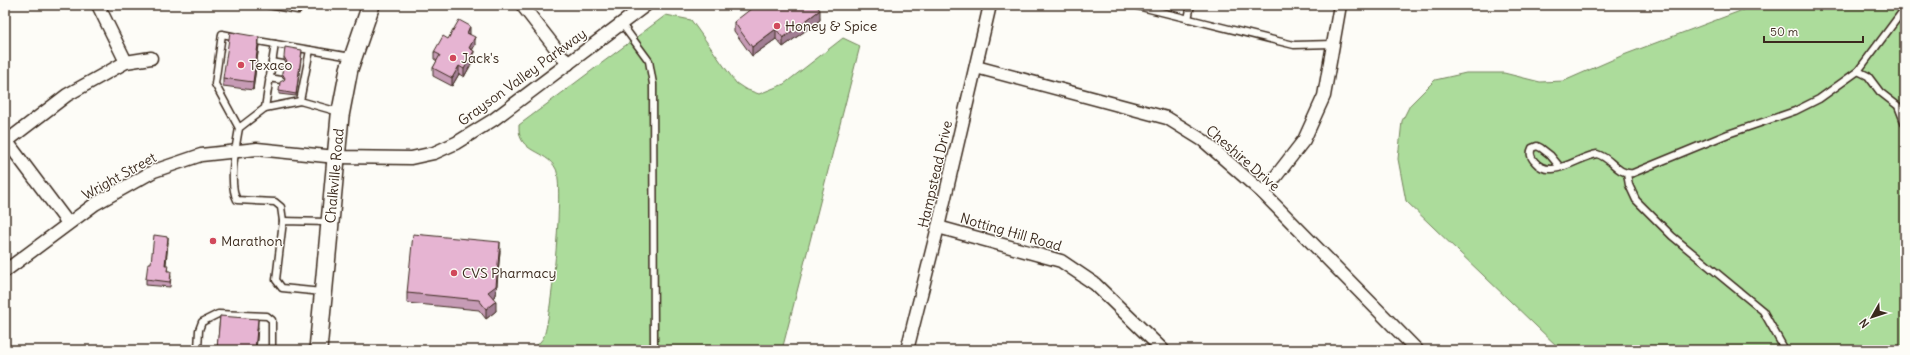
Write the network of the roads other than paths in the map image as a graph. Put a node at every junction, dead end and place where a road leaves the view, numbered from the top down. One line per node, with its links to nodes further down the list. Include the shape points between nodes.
1 (98, 5): 19 (street)
2 (272, 5): 3 (lane, via 298,10)
3 (300, 5)
4 (371, 5): 18 (main road, Chalkville Road)
5 (522, 5): 22 (street)
6 (646, 5): 13 (street, Grayson Valley Parkway)
7 (990, 5): 23 (street, Hampstead Drive)
8 (1133, 5): 12 (lane)
9 (1191, 5): 12 (lane)
10 (1340, 5): 15 (street)
11 (1905, 8): 24 (lane)
12 (1188, 19): 15 (lane, via 1294,45)
13 (621, 23): 22 (street, Grayson Valley Parkway); 47 (lane, via 649,61 653,84)
14 (275, 44): 16 (lane); 20 (lane); 31 (lane, via 222,34 215,84)
15 (1333, 44): 37 (street, via 1324,96 1304,140)
16 (310, 50): 18 (lane); 27 (lane, via 303,68)
17 (152, 58): 19 (street)
18 (353, 58): 29 (main road, Chalkville Road)
19 (126, 62): 32 (street, via 67,95)
20 (272, 62): 21 (lane); 25 (lane)
21 (283, 64)
22 (568, 64): 34 (street, Grayson Valley Parkway, via 493,120 456,143 434,153 411,158)
23 (976, 67): 37 (street, Cheshire Drive, via 1167,118 1204,141); 41 (street, Hampstead Drive)
24 (1858, 71): 30 (lane, via 1868,76 1880,92 1898,106); 36 (lane, via 1819,99 1795,111 1728,134)
25 (269, 78): 26 (lane); 28 (lane)
26 (281, 80)
27 (300, 101): 28 (lane); 29 (lane)
28 (265, 108): 31 (lane)
29 (341, 113): 34 (main road, Chalkville Road)
30 (1905, 124)
31 (239, 128): 33 (lane)
32 (6, 140): 40 (street)
33 (235, 151): 34 (street, Wright Street, via 258,149); 38 (lane, via 234,193 238,200 274,202 281,207); 40 (street, Wright Street, via 201,155 154,170 95,204)
34 (336, 157): 39 (main road, Chalkville Road)
35 (1560, 167): 35 (lane, via 1548,170 1538,166 1530,153 1532,148 1541,148); 36 (lane, via 1598,154)
36 (1628, 174): 51 (lane, via 1629,185 1636,200 1672,236 1763,311)
37 (1263, 194): 50 (street, Cheshire Drive)
38 (283, 221): 39 (lane); 43 (lane, via 276,280 282,288)
39 (330, 222): 43 (main road, Chalkville Road)
40 (68, 223): 42 (street, Wright Street)
41 (938, 227): 48 (street, Hampstead Drive); 49 (street, Notting Hill Road, via 1061,261 1095,284)
42 (5, 271)
43 (323, 292): 46 (main road, Chalkville Road)
44 (198, 350): 45 (lane, via 202,322 218,314 267,316 272,320)
45 (272, 350)
46 (318, 350)
47 (654, 350)
48 (907, 350)
49 (1163, 350)
50 (1417, 350)
51 (1785, 350)

